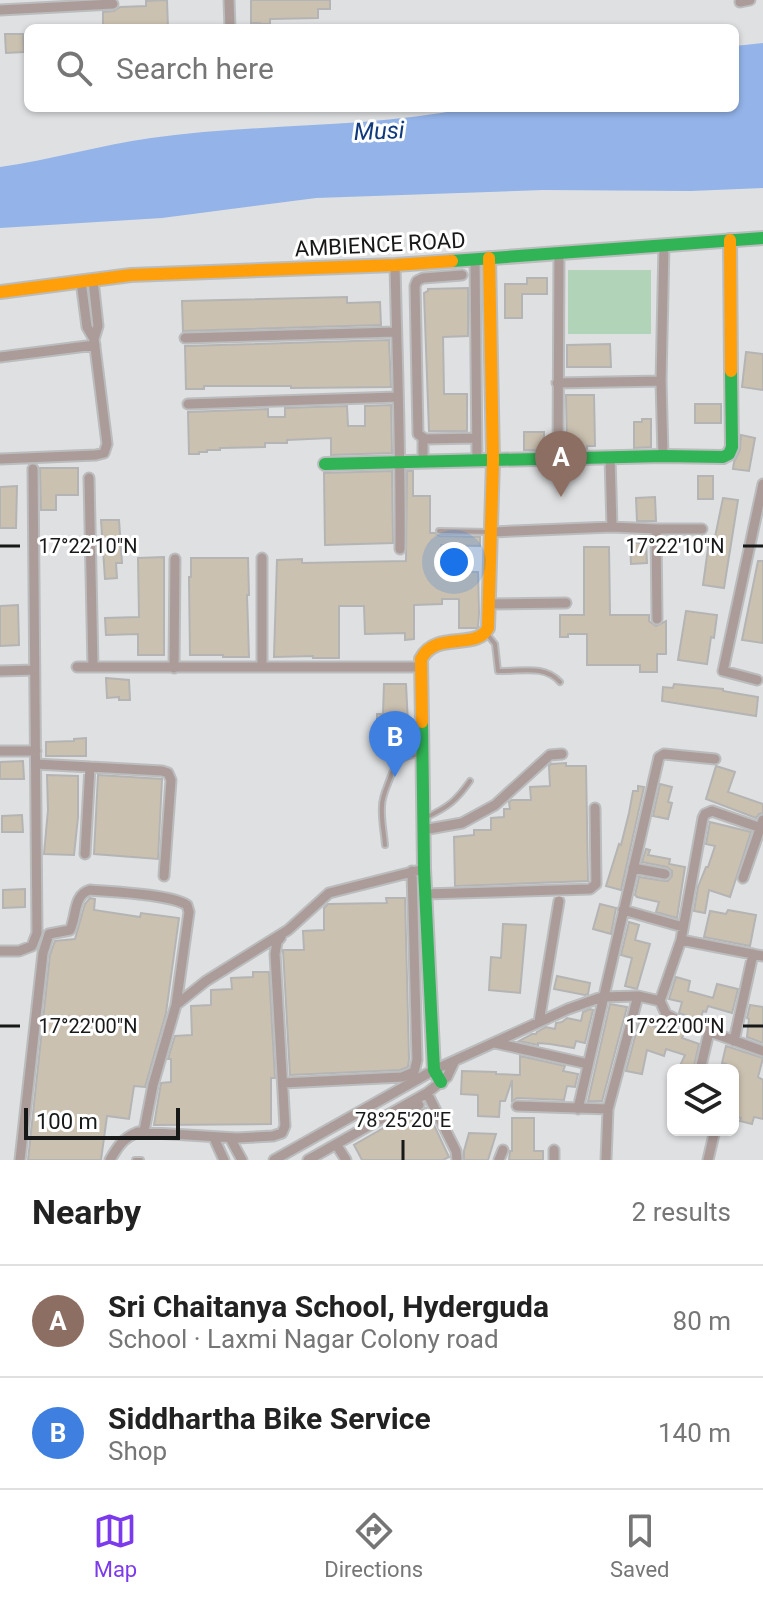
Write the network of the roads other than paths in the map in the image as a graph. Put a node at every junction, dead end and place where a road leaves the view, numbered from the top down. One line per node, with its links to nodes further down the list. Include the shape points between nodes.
1 (229, 0): 4 (street)
2 (113, 4): 3 (street)
3 (0, 10)
4 (230, 24)
5 (763, 238): 6 (street, AMBIENCE ROAD)
6 (730, 240): 7 (street, AMBIENCE ROAD); 24 (street, via 731,453)
7 (664, 245): 8 (street, AMBIENCE ROAD); 18 (street)
8 (559, 253): 9 (street, AMBIENCE ROAD); 19 (street)
9 (482, 259): 10 (street, AMBIENCE ROAD); 23 (street); 29 (street)
10 (395, 265): 12 (street, AMBIENCE ROAD); 14 (street)
11 (462, 275): 22 (street, via 423,278 415,286 418,434)
12 (87, 281): 13 (street, AMBIENCE ROAD); 16 (street, via 87,327)
13 (0, 292)
14 (396, 332): 15 (street); 20 (street)
15 (185, 338)
16 (94, 342): 17 (street); 27 (street, via 104,453)
17 (0, 357)
18 (661, 381): 19 (street); 24 (street)
19 (557, 383): 26 (street)
20 (397, 397): 21 (street); 31 (street)
21 (188, 404)
22 (423, 438): 23 (street); 30 (street)
23 (476, 438): 28 (street)
24 (663, 456): 25 (street)
25 (610, 457): 26 (street); 36 (street)
26 (558, 458): 29 (street)
27 (0, 459)
28 (477, 460): 29 (street); 30 (street)
29 (493, 460): 40 (street)
30 (423, 461): 31 (street)
31 (401, 463): 32 (street); 41 (street)
32 (325, 464)
33 (33, 469): 53 (street)
34 (89, 478): 49 (street)
35 (763, 484): 55 (street, via 723,671)
36 (612, 527): 37 (street); 40 (street)
37 (656, 529): 38 (street); 46 (street)
38 (702, 529)
39 (439, 531): 40 (lane)
40 (492, 532): 45 (street)
41 (400, 549)
42 (262, 558): 50 (street)
43 (175, 559): 52 (street)
44 (566, 603): 45 (street)
45 (489, 604): 47 (street)
46 (657, 619)
47 (486, 632): 51 (street, via 479,638 432,646 424,651); 56 (lane, via 495,644 498,671 546,671)
48 (77, 667): 49 (street)
49 (93, 667): 52 (street)
50 (262, 667): 51 (street); 52 (street)
51 (421, 667): 60 (street)
52 (174, 668)
53 (34, 670): 54 (street); 58 (street)
54 (0, 671)
55 (757, 680)
56 (560, 682)
57 (0, 751): 58 (street)
58 (36, 751): 62 (street)
59 (562, 754): 66 (street, via 550,755 495,805 462,823)
60 (422, 755): 66 (street); 68 (lane, via 405,756 394,768 382,799)
61 (715, 759): 70 (street, via 659,757)
62 (36, 764): 63 (street); 81 (street, via 37,933 32,946)
63 (90, 767): 69 (street); 73 (street, via 168,773)
64 (470, 781): 66 (lane, via 459,798)
65 (595, 808): 75 (street, via 593,887)
66 (423, 824): 71 (street)
67 (762, 824): 74 (street); 78 (street, via 712,811 705,814)
68 (385, 845)
69 (85, 854)
70 (633, 868): 72 (street); 77 (street)
71 (418, 870): 75 (street); 79 (street, via 329,893); 95 (street, via 414,1072)
72 (665, 874)
73 (164, 876)
74 (743, 878)
75 (424, 894): 94 (street)
76 (559, 901): 87 (street)
77 (623, 910): 78 (street); 84 (street)
78 (683, 927): 80 (street)
79 (288, 930): 86 (street); 95 (street, via 275,954)
80 (681, 940): 82 (street); 85 (street)
81 (0, 951)
82 (758, 955): 89 (street)
83 (638, 996): 84 (street); 85 (street); 100 (street)
84 (602, 997): 87 (street); 92 (street)
85 (660, 1001): 88 (street, via 666,1014)
86 (176, 1005): 101 (street); 109 (street, via 187,905 83,892 70,930 49,934 43,953)
87 (539, 1022): 90 (street)
88 (709, 1032): 89 (street); 93 (street)
89 (734, 1041): 91 (street)
90 (495, 1043): 92 (street); 94 (street, via 454,1062 447,1077)
91 (763, 1051)
92 (588, 1064): 99 (street)
93 (701, 1064)
94 (438, 1076): 96 (street); 115 (street)
95 (283, 1083): 105 (street, via 282,1133)
96 (428, 1096): 97 (street); 117 (street)
97 (418, 1102): 103 (street); 106 (street)
98 (517, 1106): 99 (street)
99 (578, 1109): 100 (street)
100 (608, 1109): 118 (street)
101 (144, 1131): 104 (street); 110 (street, via 127,1136)
102 (714, 1136): 119 (street)
103 (360, 1137)
104 (214, 1138): 105 (street); 113 (street)
105 (230, 1138): 114 (street)
106 (336, 1144): 107 (street); 116 (street)
107 (326, 1156): 108 (street)
108 (312, 1159)
109 (20, 1160)
110 (110, 1160)
111 (135, 1160): 112 (lane)
112 (141, 1160)
113 (224, 1160)
114 (242, 1160)
115 (274, 1160)
116 (346, 1160)
117 (457, 1160)
118 (606, 1160)
119 (708, 1160)

